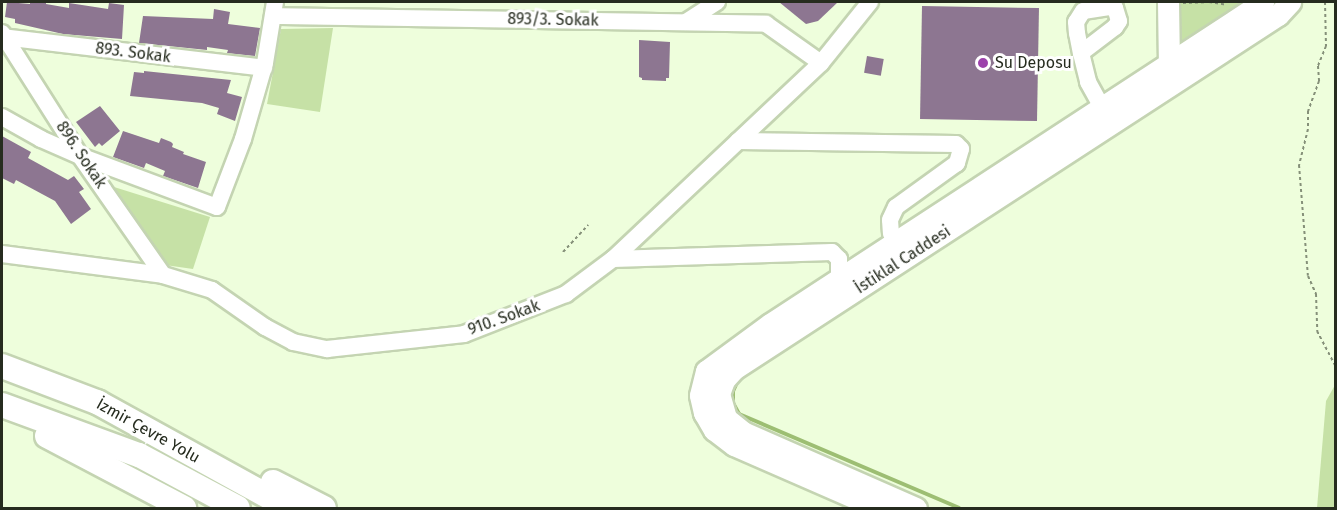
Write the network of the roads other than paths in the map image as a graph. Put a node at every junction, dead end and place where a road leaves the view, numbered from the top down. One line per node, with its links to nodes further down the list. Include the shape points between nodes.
1 (717, 2): 7 (street)
2 (870, 2): 10 (street, 910. Sokak)
3 (1263, 2): 11 (main road, İstiklal Caddesi)
4 (1290, 2): 30 (main road, İstiklal Caddesi, via 1278,15 734,369 724,380 719,394 726,418 743,432)
5 (1171, 3): 11 (main road)
6 (274, 9): 7 (street, 893/3. Sokak); 12 (street)
7 (686, 22): 10 (street, 893/3. Sokak, via 766,24)
8 (3, 36): 12 (street, 893. Sokak); 16 (street, 896. Sokak)
9 (1081, 53): 13 (street, via 1088,82)
10 (821, 63): 15 (street, 910. Sokak)
11 (1169, 63): 13 (main road, İstiklal Caddesi)
12 (264, 68): 16 (street, via 217,207)
13 (1102, 107): 17 (main road, İstiklal Caddesi)
14 (2, 117): 16 (street)
15 (738, 141): 17 (street, via 956,144 961,149 957,163 896,207 890,220 891,233); 19 (street, 910. Sokak)
16 (80, 156): 20 (street, 896. Sokak)
17 (899, 240): 21 (main road, İstiklal Caddesi)
18 (2, 254): 20 (street, 910. Sokak)
19 (613, 259): 20 (street, 910. Sokak, via 567,294 464,334 327,349 293,342 264,327 212,290); 21 (street, via 832,252 839,259)
20 (163, 275)
21 (839, 279): 29 (main road, İstiklal Caddesi, via 706,371 700,394 704,413 714,430 734,445)
22 (2, 366): 23 (highway, İzmir Çevre Yolu)
23 (97, 402): 27 (highway, İzmir Çevre Yolu); 28 (highway, via 227,459)
24 (2, 406): 25 (highway, via 41,432); 26 (highway, İzmir Çevre Yolu, via 139,455)
25 (184, 508)
26 (238, 508)
27 (289, 508)
28 (324, 508)
29 (878, 508)
30 (916, 508)

